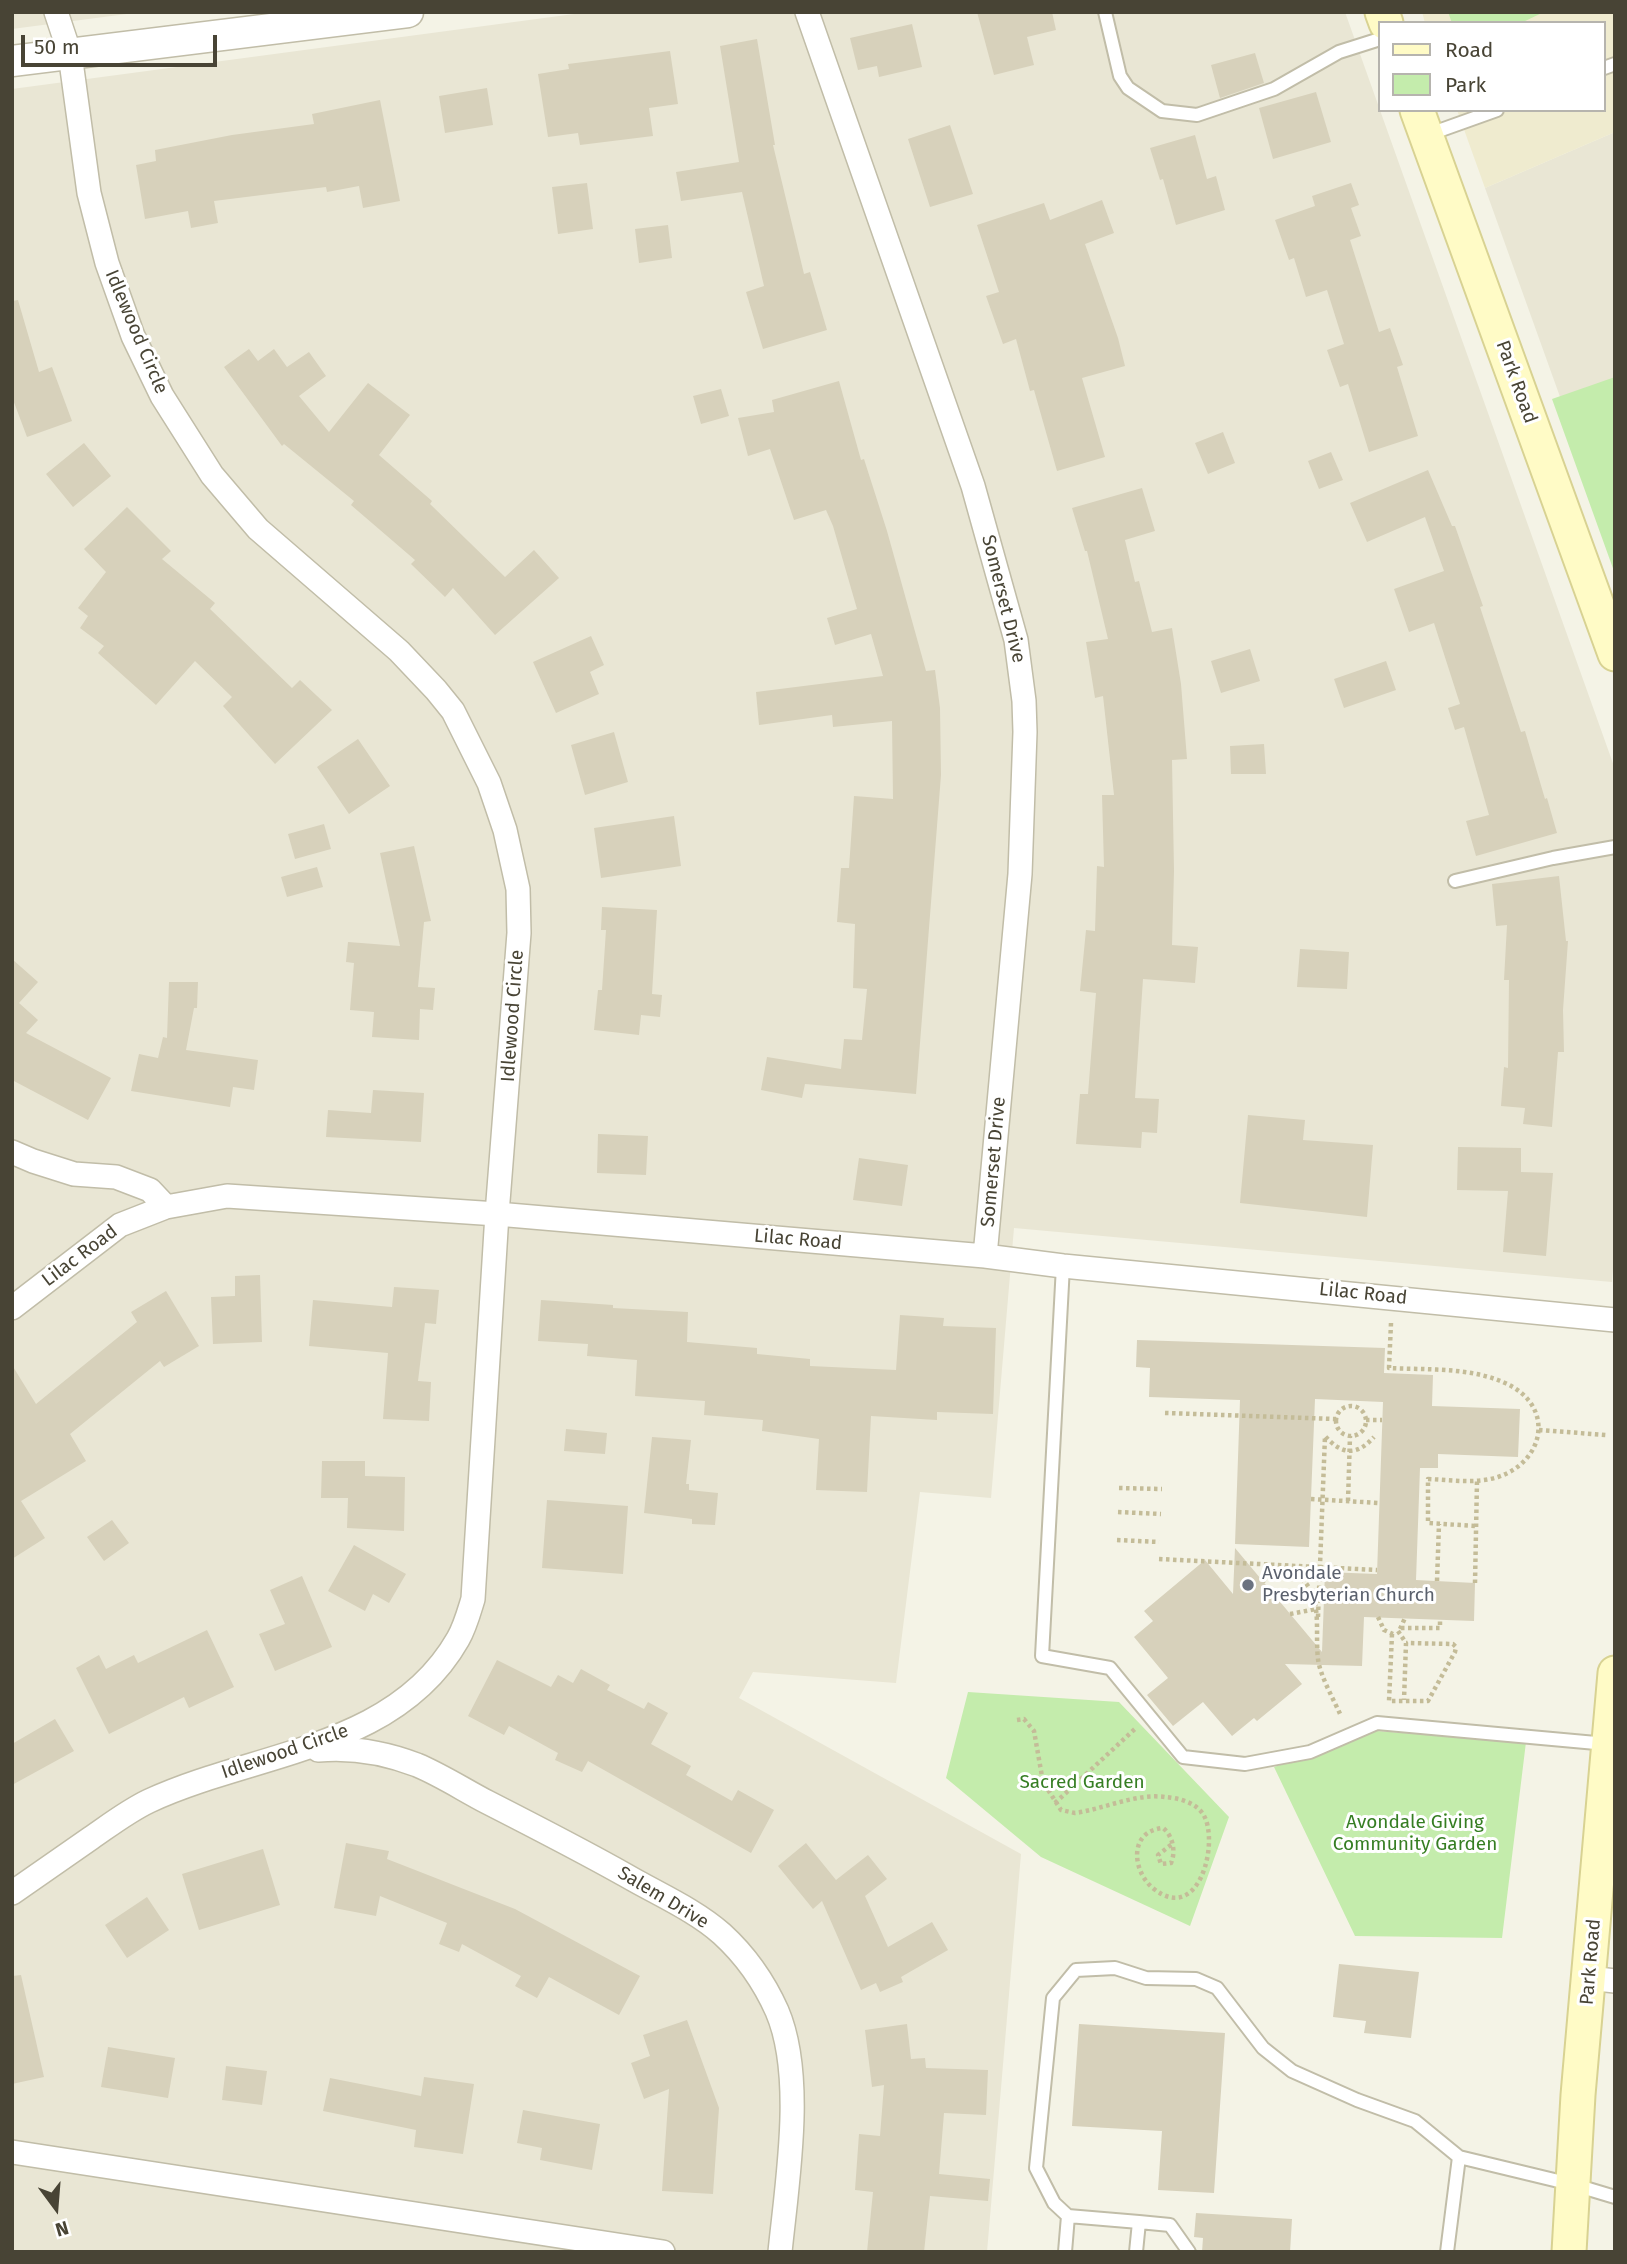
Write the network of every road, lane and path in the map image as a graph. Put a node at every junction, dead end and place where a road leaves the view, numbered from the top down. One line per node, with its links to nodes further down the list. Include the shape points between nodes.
1 (56, 12): 6 (street, Idlewood Circle)
2 (408, 12): 6 (street)
3 (807, 12): 16 (street, Somerset Drive, via 973,486 1016,640 1025,732 1020,874)
4 (1105, 12): 5 (lane, via 1119,76 1129,88 1162,111 1198,115 1274,89 1339,52)
5 (1378, 40)
6 (70, 54): 7 (street); 15 (street, Idlewood Circle, via 89,193 107,263 133,336 162,396 212,475 258,528 399,651 436,690 462,727 489,783 518,889 519,933)
7 (12, 61)
8 (1485, 112): 9 (lane)
9 (1422, 123): 10 (main road, Park Road)
10 (1615, 654)
11 (1615, 847): 12 (lane)
12 (1455, 881)
13 (12, 1152): 14 (street, via 74,1174 116,1177 150,1190)
14 (166, 1207): 15 (street, Lilac Road, via 228,1196); 18 (street, Lilac Road, via 120,1225)
15 (497, 1214): 16 (street, Lilac Road); 65 (street, Idlewood Circle, via 473,1599 460,1636 414,1693 373,1721)
16 (985, 1256): 17 (street, Lilac Road)
17 (1063, 1266): 19 (street, Lilac Road); 64 (lane, via 1042,1656 1110,1668 1183,1757 1245,1764 1310,1752 1377,1723)
18 (12, 1308)
19 (1615, 1320)
20 (1391, 1324): 25 (path, via 1389,1368 1484,1375 1507,1384 1532,1404)
21 (1165, 1413): 22 (path)
22 (1336, 1419): 23 (path, via 1348,1405 1362,1410); 26 (path, via 1338,1429)
23 (1366, 1420): 24 (path); 26 (path, via 1363,1429)
24 (1382, 1420)
25 (1539, 1430): 27 (path); 30 (path, via 1528,1458 1516,1469)
26 (1350, 1435): 29 (path)
27 (1606, 1435)
28 (1374, 1437): 29 (path)
29 (1349, 1451): 34 (path, via 1334,1446 1325,1436); 35 (path)
30 (1477, 1481): 39 (path, via 1428,1479 1428,1523); 40 (path)
31 (1119, 1488): 32 (path)
32 (1162, 1489)
33 (1311, 1499): 34 (path)
34 (1323, 1500): 35 (path); 46 (path)
35 (1348, 1501): 36 (path)
36 (1379, 1503)
37 (1118, 1512): 38 (path)
38 (1161, 1514)
39 (1439, 1524): 40 (path); 48 (path)
40 (1476, 1526): 50 (path)
41 (1117, 1540): 42 (path)
42 (1159, 1542)
43 (1159, 1559): 44 (path)
44 (1272, 1565): 45 (path); 49 (path)
45 (1280, 1566): 46 (path); 51 (path, via 1294,1572 1307,1586)
46 (1320, 1567): 47 (path); 53 (path)
47 (1377, 1570)
48 (1437, 1581)
49 (1263, 1582)
50 (1475, 1583)
51 (1316, 1609): 52 (path); 53 (path)
52 (1290, 1614)
53 (1318, 1617): 61 (path, via 1318,1662)
54 (1378, 1618): 57 (path, via 1384,1630)
55 (1405, 1618): 57 (path)
56 (1440, 1620): 57 (path, via 1440,1628)
57 (1397, 1631): 58 (path); 60 (path, via 1389,1701)
58 (1406, 1643): 60 (path); 60 (path, via 1456,1647 1428,1701)
59 (1615, 1673): 64 (main road, Park Road)
60 (1404, 1700)
61 (1340, 1716)
62 (1017, 1720): 66 (path, via 1024,1718 1034,1731 1043,1782)
63 (1140, 1724): 66 (path)
64 (1610, 1744): 69 (main road, Park Road)
65 (292, 1752): 68 (street, Idlewood Circle, via 148,1801); 77 (street, Salem Drive, via 355,1750 416,1765 583,1851 721,1933 759,1977 777,2012 788,2050 789,2164)
66 (1055, 1803): 67 (path, via 1061,1810 1075,1813 1161,1796 1193,1804 1208,1827 1208,1848 1202,1875 1192,1893 1182,1898 1159,1893 1139,1873 1140,1843 1150,1831 1163,1828)
67 (1172, 1844): 67 (path, via 1171,1863 1161,1864 1158,1855)
68 (12, 1893)
69 (1602, 1979): 72 (main road, Park Road, via 1578,2095)
70 (12, 2152): 76 (street)
71 (1459, 2157): 72 (lane); 74 (lane, via 1415,2121 1292,2071 1263,2048 1217,1988 1196,1979 1146,1978 1115,1968 1076,1970 1053,1997 1035,2168 1054,2203); 81 (lane)
72 (1574, 2185): 73 (lane); 82 (main road, Park Road)
73 (1615, 2197)
74 (1068, 2217): 75 (lane); 78 (lane)
75 (1139, 2222): 79 (lane); 80 (lane, via 1170,2225)
76 (663, 2252)
77 (780, 2252)
78 (1065, 2252)
79 (1136, 2252)
80 (1189, 2252)
81 (1447, 2252)
82 (1569, 2252)

